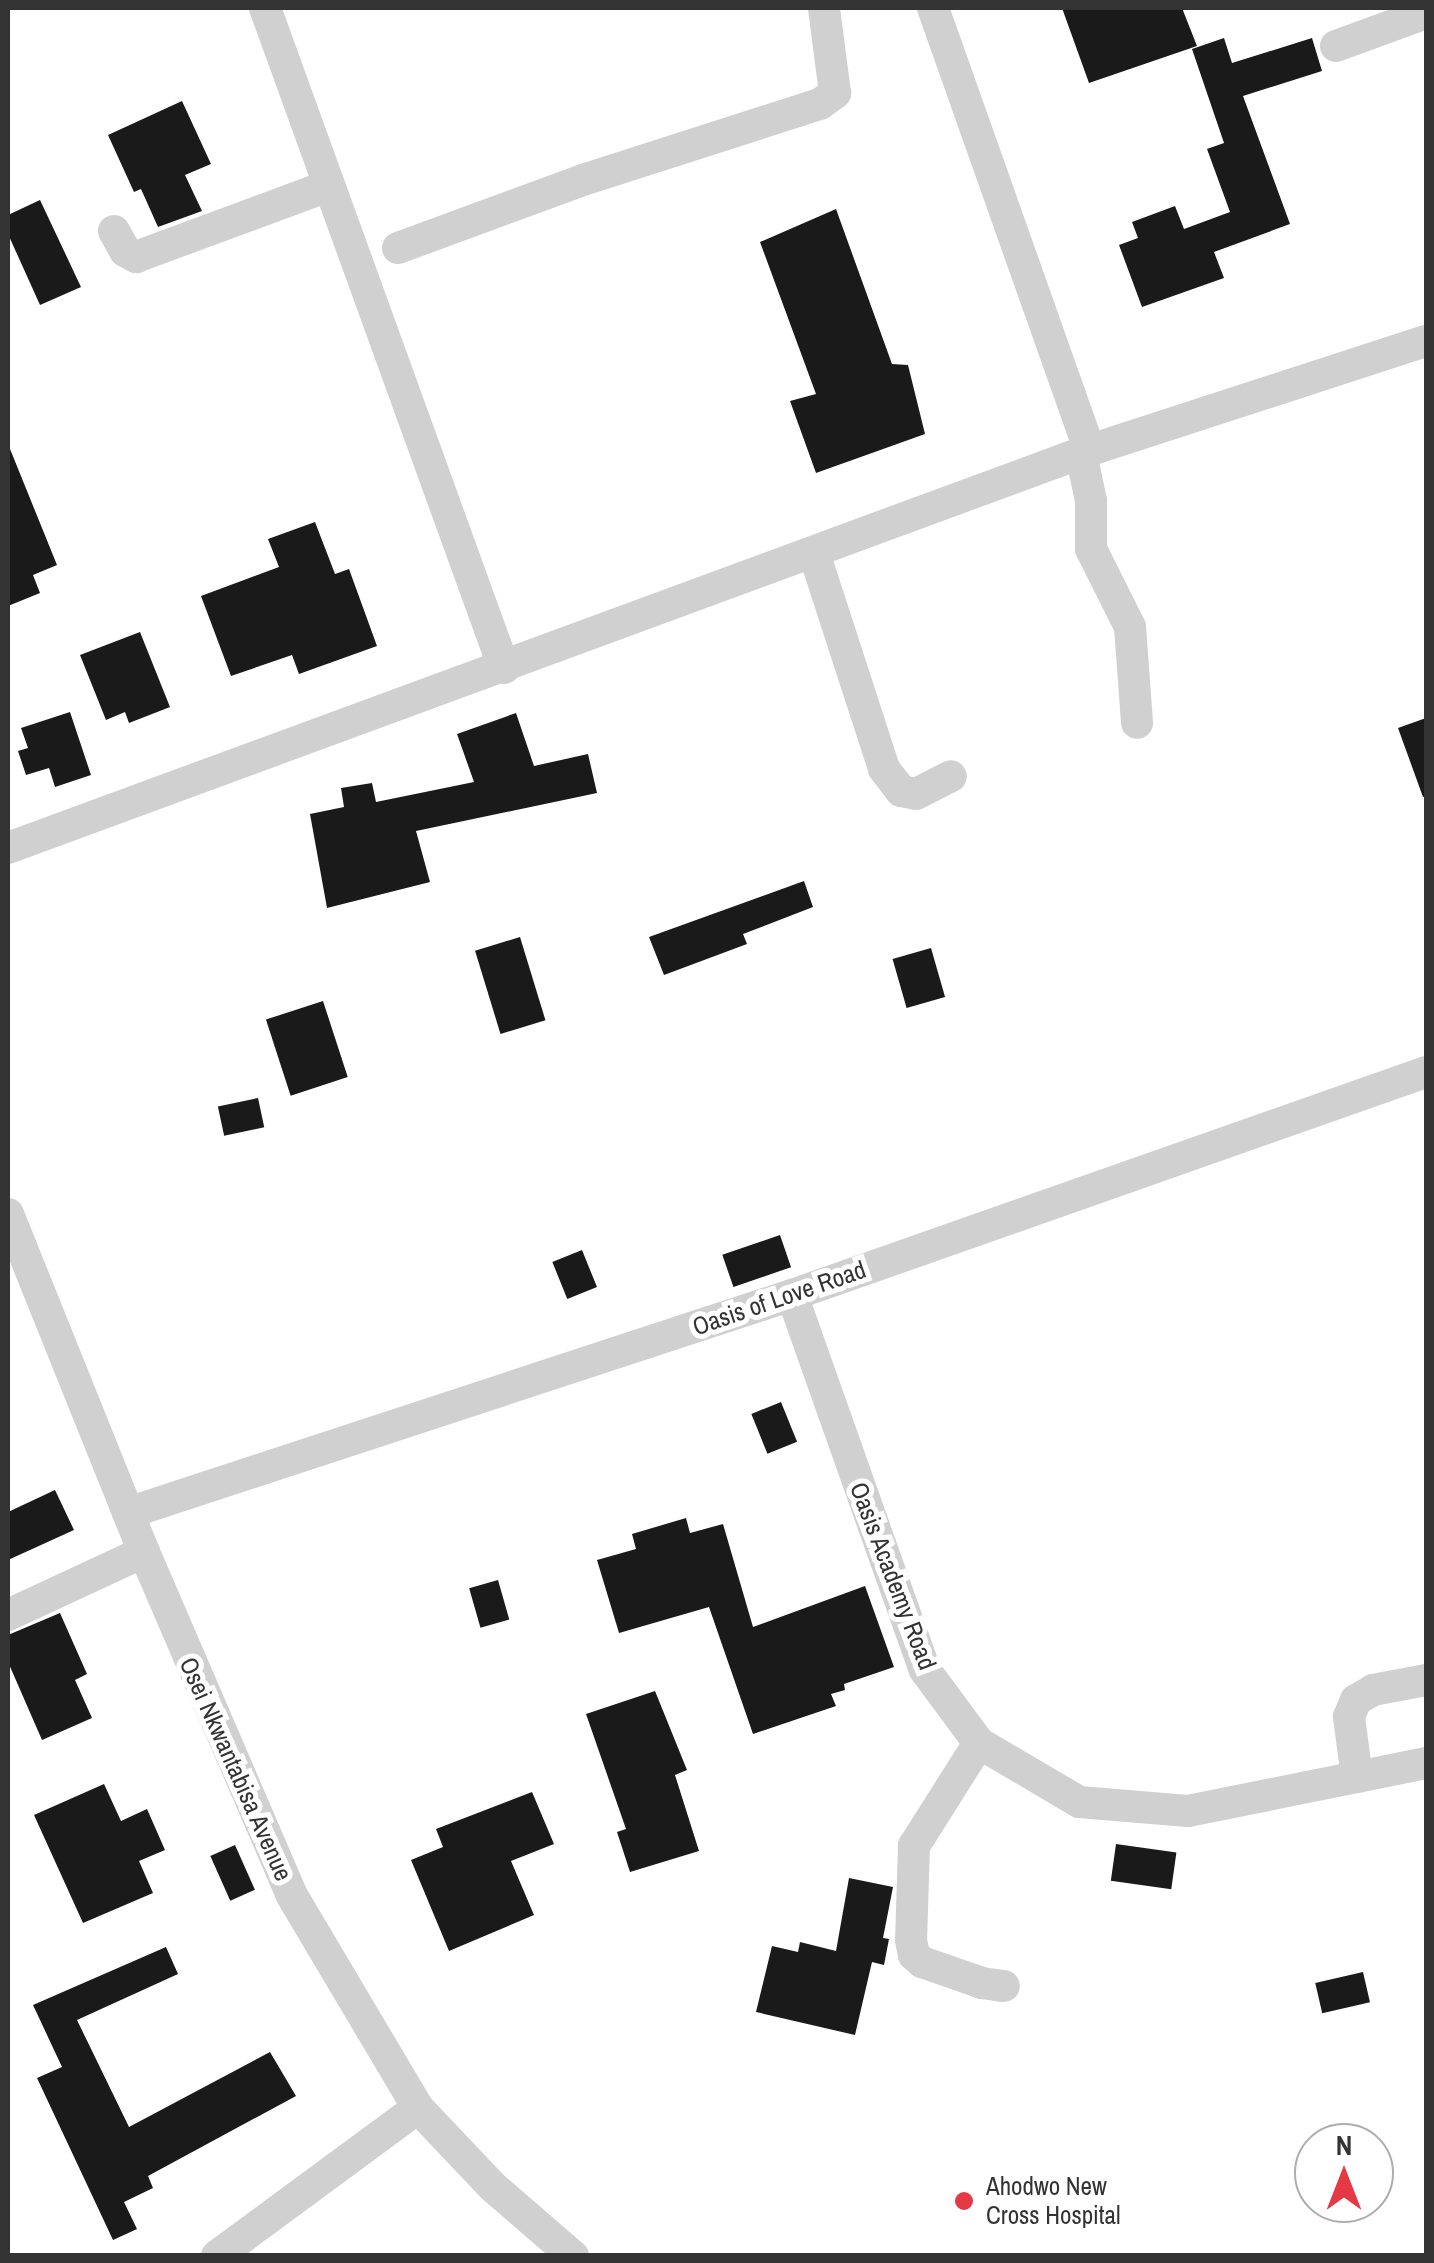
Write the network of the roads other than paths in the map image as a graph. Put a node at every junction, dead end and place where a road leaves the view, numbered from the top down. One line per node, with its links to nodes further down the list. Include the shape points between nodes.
1 (266, 8): 6 (street)
2 (824, 8): 8 (street, via 834,93 820,104)
3 (933, 8): 10 (street)
4 (1426, 13): 5 (street)
5 (1336, 46)
6 (328, 186): 7 (street, via 136,257 125,252); 12 (street)
7 (114, 231)
8 (398, 248)
9 (1426, 341): 10 (street)
10 (1086, 452): 11 (street); 13 (street, via 1091,549 1130,626)
11 (814, 553): 12 (street); 14 (street, via 884,769 901,791 916,794)
12 (504, 668): 15 (street)
13 (1137, 723)
14 (951, 776)
15 (8, 848)
16 (1426, 1072): 19 (street, Oasis of Love Road)
17 (8, 1214): 18 (street, Osei Nkwantabisa Avenue)
18 (18, 1272): 20 (street, Osei Nkwantabisa Avenue)
19 (792, 1296): 20 (street, Oasis of Love Road); 24 (street, Oasis Academy Road, via 924,1670)
20 (128, 1513): 21 (street, Osei Nkwantabisa Avenue)
21 (144, 1552): 22 (street); 28 (street, Osei Nkwantabisa Avenue, via 291,1894)
22 (8, 1616)
23 (1426, 1680): 26 (street, via 1356,1700 1349,1717)
24 (980, 1743): 26 (street, Oasis Academy Road, via 1079,1802 1098,1804 1188,1811); 27 (street, via 914,1846 911,1940 922,1962)
25 (1426, 1763): 26 (street, Oasis Academy Road)
26 (1357, 1777)
27 (1004, 1986)
28 (418, 2108): 29 (street); 30 (street, Osei Nkwantabisa Avenue)
29 (217, 2256)
30 (572, 2256)

